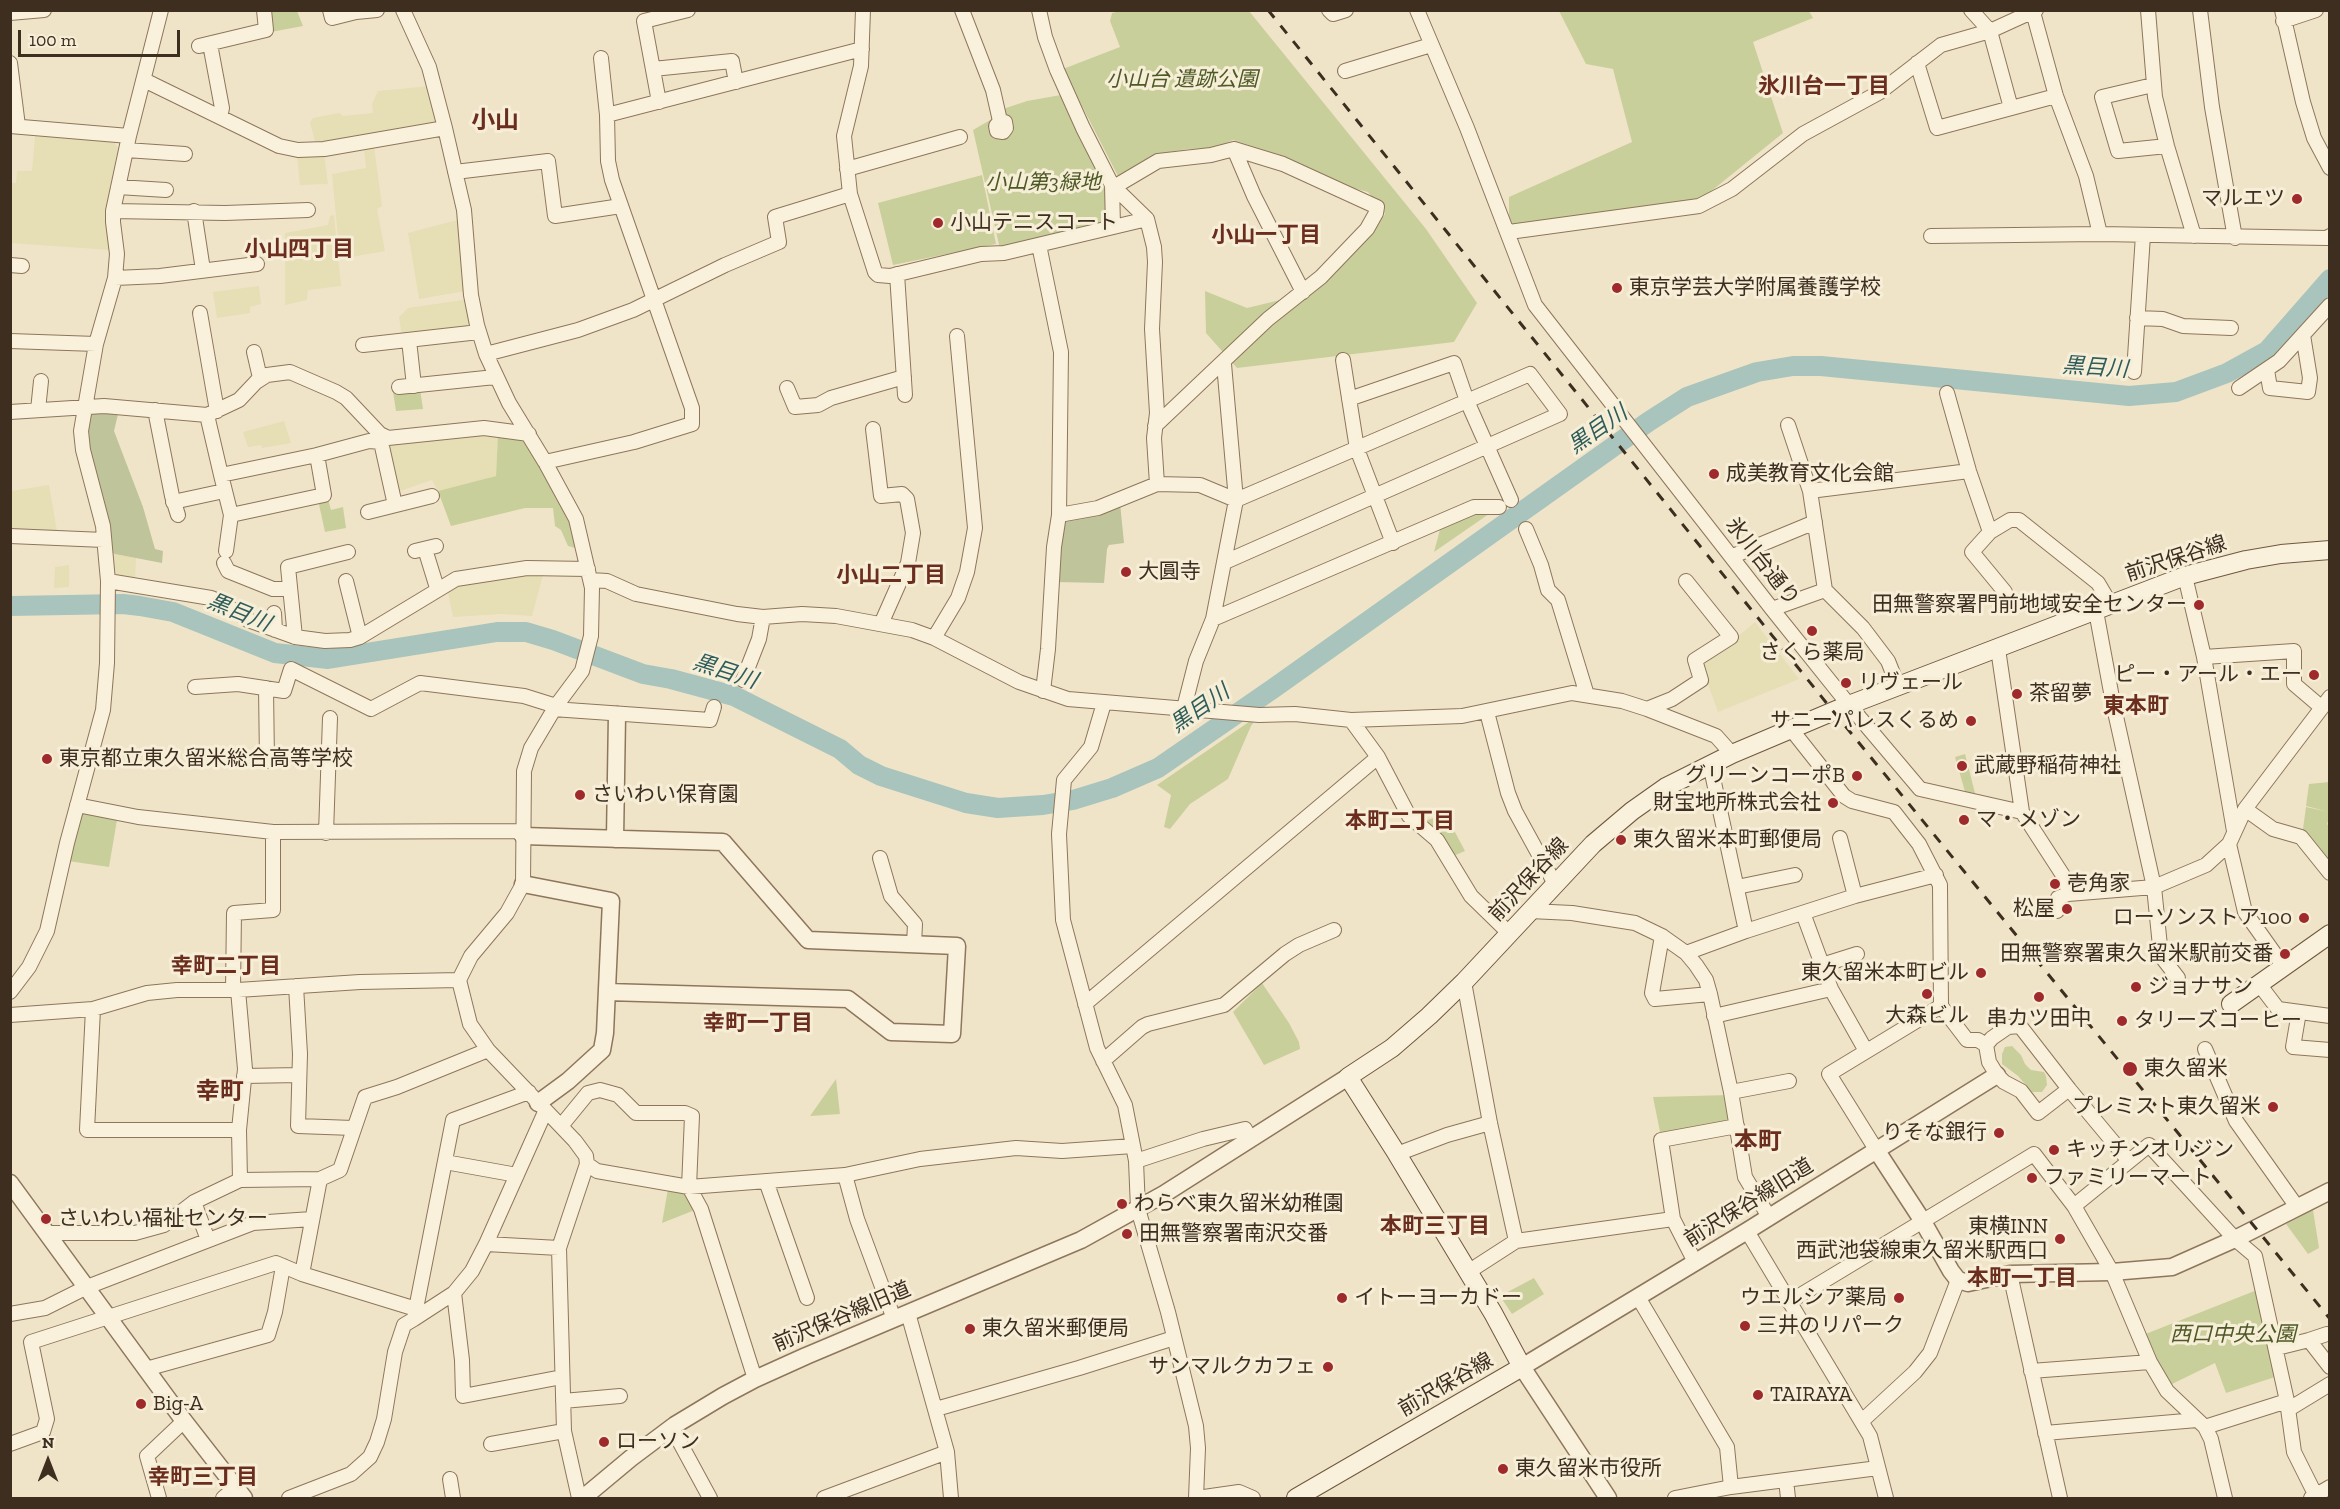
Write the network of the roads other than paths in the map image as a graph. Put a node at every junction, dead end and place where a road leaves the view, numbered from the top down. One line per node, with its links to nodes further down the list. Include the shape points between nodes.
1 (44, 10): 19 (street)
2 (161, 10): 29 (street)
3 (264, 10): 36 (street, via 266,30 205,45 222,108)
4 (330, 10): 5 (street, via 332,18)
5 (377, 10)
6 (403, 10): 39 (street, via 429,67)
7 (688, 10): 27 (street, via 644,21)
8 (863, 10): 23 (street)
9 (962, 10): 37 (street, via 993,90)
10 (1039, 10): 48 (street, via 1057,70)
11 (1329, 10): 12 (street, via 1333,14)
12 (1346, 10)
13 (1417, 10): 22 (street, 氷川台通り)
14 (1971, 10): 21 (street)
15 (2148, 10): 31 (street)
16 (2200, 10): 64 (street)
17 (2316, 10): 20 (street)
18 (2034, 11): 21 (street); 32 (street)
19 (13, 12)
20 (2283, 16): 45 (street, via 2312,129)
21 (1990, 31): 26 (street, via 1941,45); 34 (street)
22 (1431, 45): 28 (street); 58 (street, 氷川台通り)
23 (862, 49): 30 (street); 46 (street, via 844,136)
24 (601, 58): 35 (street)
25 (10, 63): 38 (street)
26 (1917, 63): 34 (street, via 1937,128); 58 (street, via 1880,92 1803,134 1732,189 1699,206)
27 (652, 69): 30 (street, via 732,61); 33 (street)
28 (1345, 71)
29 (144, 80): 36 (street); 41 (street)
30 (736, 82): 33 (street)
31 (2153, 86): 42 (street); 42 (street, via 2102,97 2118,151)
32 (2056, 96): 34 (street); 59 (street, via 2086,176)
33 (658, 102): 35 (street)
34 (2011, 108)
35 (607, 115): 52 (street, via 608,161)
36 (220, 117): 39 (street, via 279,146 298,150 326,149)
37 (1000, 121)
38 (14, 126): 41 (street)
39 (445, 128): 47 (street)
40 (960, 137): 46 (street)
41 (127, 143): 44 (street); 49 (street)
42 (2167, 146): 62 (street)
43 (1234, 149): 48 (street, via 1158,161); 70 (street); 70 (street, via 1284,164 1377,207 1367,229)
44 (185, 154)
45 (2330, 168)
46 (847, 169): 51 (street)
47 (455, 172): 52 (street, via 548,161 555,216); 76 (street, via 464,210 471,295)
48 (1113, 186): 56 (street); 57 (street)
49 (118, 187): 50 (street); 54 (street)
50 (166, 190)
51 (850, 194): 68 (street, via 874,272 884,277); 71 (street, via 775,217 779,242)
52 (621, 206): 71 (street)
53 (308, 210): 55 (street)
54 (113, 211): 55 (street); 69 (street)
55 (195, 211): 67 (street)
56 (1147, 219): 57 (street); 107 (street, via 1155,254)
57 (1113, 225): 65 (street)
58 (1509, 232): 138 (street, 氷川台通り, via 1535,305)
59 (2100, 234): 60 (street); 61 (street)
60 (2143, 235): 62 (street); 74 (street)
61 (1931, 236)
62 (2194, 236): 64 (street)
63 (2330, 236): 64 (street)
64 (2235, 238)
65 (1039, 245): 68 (street); 128 (street, via 1061,352)
66 (257, 264): 67 (street)
67 (203, 270): 69 (street)
68 (897, 274): 90 (street)
69 (115, 278): 81 (street)
70 (1303, 292): 86 (street, via 1268,319)
71 (654, 299): 84 (street, via 587,327); 114 (street, via 692,408 692,424)
72 (2330, 305): 77 (street)
73 (200, 313): 105 (street)
74 (2137, 318): 75 (street, via 2163,319 2183,326); 88 (street)
75 (2231, 328)
76 (479, 333): 79 (street); 84 (street)
77 (2303, 335): 87 (street); 87 (street, via 2310,378 2308,392 2270,388)
78 (957, 336): 158 (street, via 975,528 958,598)
79 (409, 340): 82 (street); 93 (street)
80 (10, 341): 81 (street)
81 (96, 344): 101 (street)
82 (363, 345)
83 (254, 352): 91 (street)
84 (486, 354): 89 (street)
85 (1343, 360): 99 (street)
86 (1224, 364): 107 (street); 122 (street)
87 (2267, 370): 96 (street)
88 (2134, 372)
89 (495, 377): 93 (street); 109 (street)
90 (904, 377): 95 (street, via 818,405 795,406); 98 (street)
91 (260, 378): 105 (street, via 239,400); 110 (street, via 290,372 336,392)
92 (41, 381): 102 (street)
93 (414, 386): 94 (street)
94 (399, 387)
95 (787, 388)
96 (2239, 388)
97 (1947, 393): 115 (street)
98 (905, 395)
99 (1349, 399): 100 (street, via 1454,363); 112 (street)
100 (1467, 401): 111 (street); 111 (street, via 1530,374 1560,414); 112 (street)
101 (85, 406): 102 (street); 103 (street); 133 (street, via 81,443)
102 (38, 410): 104 (street)
103 (155, 410): 105 (street); 118 (street, via 175,508)
104 (10, 412)
105 (212, 413): 116 (street)
106 (1788, 425): 119 (street)
107 (1155, 426): 117 (street)
108 (873, 429): 154 (street, via 881,496 902,494 907,499 913,532 908,564)
109 (529, 434): 110 (street, via 484,428); 114 (street)
110 (385, 440): 113 (street); 124 (street)
111 (1488, 447): 121 (street); 123 (street)
112 (1357, 449): 121 (street); 122 (street)
113 (317, 455): 116 (street); 127 (street, via 324,495)
114 (545, 462): 140 (street, via 576,519)
115 (1969, 471): 119 (street); 131 (street)
116 (221, 475): 118 (street)
117 (1157, 484): 122 (street, via 1200,485); 128 (street, via 1098,508)
118 (224, 491): 127 (street)
119 (1810, 491): 129 (street)
120 (432, 496): 124 (street)
121 (1375, 497): 134 (street); 139 (street)
122 (1236, 500): 139 (street)
123 (1511, 500)
124 (395, 505): 126 (street)
125 (1499, 507): 134 (street, via 1474,507)
126 (368, 512)
127 (231, 515): 146 (street, via 225,557 228,571 273,589)
128 (1059, 515): 165 (street)
129 (1815, 522): 138 (street); 147 (street)
130 (1526, 529): 166 (street, via 1548,590 1558,600)
131 (1990, 532): 148 (street, via 1972,552); 149 (street, via 2010,520 2019,520 2098,583)
132 (10, 536): 133 (street)
133 (104, 540): 143 (street)
134 (1393, 543): 153 (street)
135 (425, 548): 145 (street)
136 (2330, 550): 141 (main road, 前沢保谷線, via 2246,560)
137 (348, 552): 146 (street, via 288,567)
138 (1733, 556): 150 (street, 氷川台通り)
139 (1225, 562): 153 (street)
140 (589, 574): 145 (street, via 554,568 501,571 456,579); 152 (street, via 636,594); 170 (street, via 593,602 585,662)
141 (2185, 576): 149 (main road, 前沢保谷線); 160 (street)
142 (346, 580): 157 (street)
143 (108, 581): 155 (street, via 211,598); 183 (street, via 103,710)
144 (1686, 581): 173 (street, via 1731,637 1695,660 1701,680 1672,699)
145 (437, 588): 157 (street)
146 (290, 589): 156 (street)
147 (1825, 590): 150 (street); 162 (street, via 1870,636 1888,661)
148 (2005, 592)
149 (2103, 608): 159 (main road, 前沢保谷線); 199 (street, via 2113,703)
150 (1772, 609): 169 (street, 氷川台通り)
151 (274, 613): 155 (street)
152 (763, 617): 154 (street, via 818,614); 161 (street)
153 (1213, 619): 172 (street)
154 (881, 624): 158 (street)
155 (274, 630): 156 (street)
156 (295, 637): 157 (street, via 325,641)
157 (360, 637)
158 (934, 638): 165 (street)
159 (1998, 649): 162 (main road, 前沢保谷線); 185 (street)
160 (2204, 657): 167 (street, via 2294,651 2294,684); 189 (street)
161 (743, 680)
162 (1898, 686): 169 (main road, 前沢保谷線)
163 (195, 687): 164 (street, via 238,684)
164 (266, 688): 170 (street, via 284,691 291,669 371,709 420,682 524,696); 181 (street)
165 (1043, 691): 168 (street, via 1068,699)
166 (1587, 695): 173 (street); 174 (street, via 1572,693)
167 (2325, 702): 184 (street)
168 (1104, 703): 172 (street); 226 (street, via 1091,747 1064,780 1060,818 1063,920)
169 (1849, 705): 178 (main road, 前沢保谷線); 185 (street, 氷川台通り, via 1920,789)
170 (555, 707): 175 (street); 188 (street, via 531,748 524,771)
171 (714, 707): 175 (street, via 710,720)
172 (1184, 708): 177 (street)
173 (1647, 709): 179 (street, via 1716,736)
174 (1487, 712): 177 (street); 197 (street, via 1515,811)
175 (617, 715): 191 (street)
176 (330, 718): 187 (street)
177 (1351, 720): 180 (street)
178 (1791, 729): 179 (main road, 前沢保谷線); 195 (street, via 1844,796 1894,812 1919,844)
179 (1732, 754): 182 (main road, 前沢保谷線)
180 (1378, 757): 208 (street, via 1409,816 1437,840 1471,896); 226 (street)
181 (267, 761)
182 (1710, 764): 197 (main road, 前沢保谷線, via 1632,810); 198 (street)
183 (77, 805): 186 (street, via 178,822); 222 (street, via 44,942)
184 (2245, 808): 189 (street); 193 (street, via 2273,829 2301,837)
185 (2022, 812): 200 (street, via 2066,880)
186 (273, 832): 187 (street); 221 (street, via 273,910 234,913)
187 (326, 833): 188 (street, via 517,831)
188 (524, 836): 191 (street); 196 (street)
189 (2231, 837): 199 (street, via 2206,865); 214 (street, via 2241,904)
190 (1840, 838): 201 (street)
191 (615, 839): 210 (street, via 723,842 808,940)
192 (880, 858): 210 (street, via 891,896 915,924)
193 (2330, 873)
194 (1795, 875): 198 (street)
195 (1936, 875): 201 (street); 227 (street, via 1940,885)
196 (523, 884): 216 (street, via 507,913 471,956); 223 (street, via 611,901)
197 (1555, 884): 202 (main road, 前沢保谷線)
198 (1737, 887): 206 (street)
199 (2154, 887): 200 (street); 215 (street, via 2161,956)
200 (2068, 894): 203 (street, via 2058,898)
201 (1855, 896): 204 (street)
202 (1530, 911): 208 (main road, 前沢保谷線); 209 (street, via 1635,923)
203 (2057, 911)
204 (1803, 913): 206 (street); 213 (street)
205 (1334, 930): 238 (street, via 1285,954 1224,1005 1148,1024)
206 (1746, 931): 211 (street)
207 (2330, 933): 214 (main road)
208 (1510, 934): 217 (main road, 前沢保谷線)
209 (1662, 936): 211 (street); 224 (street, via 1652,993 1655,999)
210 (914, 944): 223 (street, via 957,946 952,1034 891,1032 848,999)
211 (1686, 953): 224 (street, via 1706,980)
212 (1857, 954): 213 (street)
213 (1822, 965): 220 (street)
214 (2284, 967): 218 (main road)
215 (2178, 978)
216 (459, 980): 219 (street); 235 (street, via 470,1024)
217 (1464, 982): 242 (main road, 前沢保谷線, via 1392,1048); 247 (street)
218 (2259, 984): 225 (main road); 229 (street, via 2278,1009)
219 (296, 986): 221 (street); 239 (street)
220 (1831, 989): 231 (street); 237 (street)
221 (236, 990): 228 (street, via 147,993); 241 (street)
222 (10, 992)
223 (607, 992): 246 (street, via 602,1050)
224 (1710, 994): 231 (street)
225 (2231, 1004)
226 (1084, 1005): 238 (street)
227 (1941, 1006): 233 (street, via 1967,1040); 237 (street)
228 (93, 1009): 230 (street); 251 (street, via 87,1130)
229 (2299, 1012): 232 (street); 236 (street, via 2293,1047)
230 (10, 1015)
231 (1714, 1016): 245 (street)
232 (2330, 1016)
233 (1986, 1045): 240 (street, via 1989,1062); 244 (street, via 2008,1027 2020,1026)
234 (2205, 1049): 270 (street, via 2236,1121)
235 (488, 1050): 246 (street); 250 (street, via 365,1097)
236 (2330, 1050)
237 (1866, 1051): 254 (street, via 1829,1074)
238 (1102, 1062): 253 (street, via 1125,1105)
239 (299, 1075): 241 (street); 250 (street, via 298,1126)
240 (1997, 1075): 244 (street, via 2020,1091 2038,1113); 254 (street, 前沢保谷線旧道)
241 (244, 1076): 251 (street)
242 (1348, 1077): 252 (street, 前沢保谷線旧道); 255 (main road, 前沢保谷線)
243 (1790, 1081): 245 (street)
244 (2069, 1089): 257 (street)
245 (1731, 1092): 249 (street)
246 (537, 1102): 248 (street); 258 (street, via 453,1120); 260 (street)
247 (1490, 1123): 255 (street); 280 (street)
248 (561, 1126): 259 (street, via 586,1156); 266 (street, via 588,1093 600,1089 618,1095 636,1113 692,1116)
249 (1737, 1126): 272 (street, via 1745,1177); 274 (street, via 1661,1140)
250 (353, 1128): 262 (street, via 340,1170)
251 (240, 1130): 263 (street)
252 (1250, 1139): 256 (street, via 1245,1129); 271 (street, 前沢保谷線旧道)
253 (1133, 1146): 256 (street); 261 (street, via 1062,1151 1016,1148 920,1160)
254 (1877, 1151): 272 (street, 前沢保谷線旧道); 275 (street)
255 (1398, 1154): 285 (main road, 前沢保谷線)
256 (1136, 1161): 271 (street)
257 (2129, 1161): 269 (street); 278 (street, via 2149,1145)
258 (445, 1162): 260 (street); 296 (street)
259 (588, 1164): 266 (street, via 597,1171); 282 (street)
260 (517, 1175): 281 (street)
261 (845, 1175): 264 (street); 298 (street, via 857,1219)
262 (320, 1179): 263 (street); 273 (street)
263 (240, 1180): 268 (street)
264 (766, 1181): 266 (street); 293 (street)
265 (10, 1183): 277 (street)
266 (689, 1187): 309 (street, via 701,1209)
267 (2330, 1191): 270 (street)
268 (194, 1202): 277 (street, via 164,1225 135,1233); 279 (street)
269 (2074, 1206): 275 (street, via 2034,1154); 286 (street)
270 (2297, 1207): 278 (street)
271 (1138, 1209): 298 (street, 前沢保谷線旧道, via 1081,1240); 300 (street)
272 (1769, 1217): 276 (street, 前沢保谷線旧道)
273 (312, 1219): 279 (street, via 253,1222); 287 (street)
274 (1673, 1219): 280 (street); 283 (street)
275 (1922, 1220): 289 (street); 294 (street)
276 (1747, 1231): 283 (street, 前沢保谷線旧道); 294 (street)
277 (48, 1233): 290 (street)
278 (2235, 1239): 286 (street, via 2172,1267); 302 (street, via 2255,1256)
279 (208, 1240): 290 (street)
280 (1516, 1241): 285 (street)
281 (486, 1244): 282 (street); 291 (street, via 472,1271)
282 (559, 1248): 308 (street)
283 (1695, 1262): 292 (street, 前沢保谷線旧道)
284 (283, 1266): 287 (street); 297 (street, via 276,1263); 306 (street, via 268,1335)
285 (1468, 1272): 304 (main road, 前沢保谷線)
286 (2112, 1272): 288 (street); 303 (street)
287 (302, 1274): 296 (street)
288 (2010, 1274): 289 (street, via 1968,1283); 307 (street)
289 (1958, 1280): 316 (street, via 1930,1353)
290 (87, 1287): 295 (street, via 45,1308); 297 (street)
291 (454, 1293): 296 (street); 308 (street, via 463,1396)
292 (1638, 1297): 304 (street, 前沢保谷線旧道); 327 (street, via 1727,1447)
293 (807, 1298)
294 (1789, 1302): 316 (street)
295 (10, 1314)
296 (415, 1314): 332 (street, via 404,1325 395,1352 384,1419 370,1457 351,1474)
297 (108, 1316): 306 (street); 321 (street, via 31,1342 46,1419 44,1432)
298 (901, 1316): 309 (street, 前沢保谷線旧道); 314 (street)
299 (2327, 1334): 301 (street)
300 (1174, 1338): 314 (street); 338 (street, via 1197,1437)
301 (2310, 1340): 302 (street); 305 (street)
302 (2277, 1348): 313 (street)
303 (2150, 1362): 307 (street); 317 (street, via 2167,1391)
304 (1522, 1367): 340 (main road, 前沢保谷線); 341 (street)
305 (2330, 1367)
306 (146, 1369): 315 (street)
307 (2031, 1371): 320 (street)
308 (562, 1377): 312 (street)
309 (755, 1379): 318 (street, 前沢保谷線旧道)
310 (2330, 1384): 313 (street)
311 (620, 1396): 312 (street)
312 (563, 1401): 319 (street)
313 (2288, 1405): 317 (street); 330 (street, via 2294,1452)
314 (936, 1409): 323 (street)
315 (184, 1421): 329 (street); 331 (street, via 147,1456)
316 (1862, 1421): 324 (street, via 1873,1444)
317 (2201, 1424): 320 (street); 346 (street, via 2211,1439)
318 (672, 1428): 334 (street, 前沢保谷線旧道); 335 (street)
319 (564, 1431): 322 (street); 334 (street)
320 (2045, 1432): 345 (street)
321 (10, 1444)
322 (491, 1444)
323 (947, 1452): 336 (street); 337 (street)
324 (1878, 1468): 326 (street); 344 (street)
325 (450, 1479): 333 (street)
326 (1786, 1480): 327 (street); 343 (street)
327 (1731, 1487): 342 (street)
328 (2330, 1487): 330 (street)
329 (234, 1495)
330 (2315, 1497)
331 (159, 1498)
332 (289, 1498)
333 (453, 1498)
334 (581, 1498)
335 (710, 1498)
336 (824, 1498)
337 (951, 1498)
338 (1196, 1498): 339 (street, via 1239,1492)
339 (1253, 1498)
340 (1296, 1498)
341 (1608, 1498)
342 (1676, 1498)
343 (1788, 1498)
344 (1886, 1498)
345 (2060, 1498)
346 (2225, 1498)

